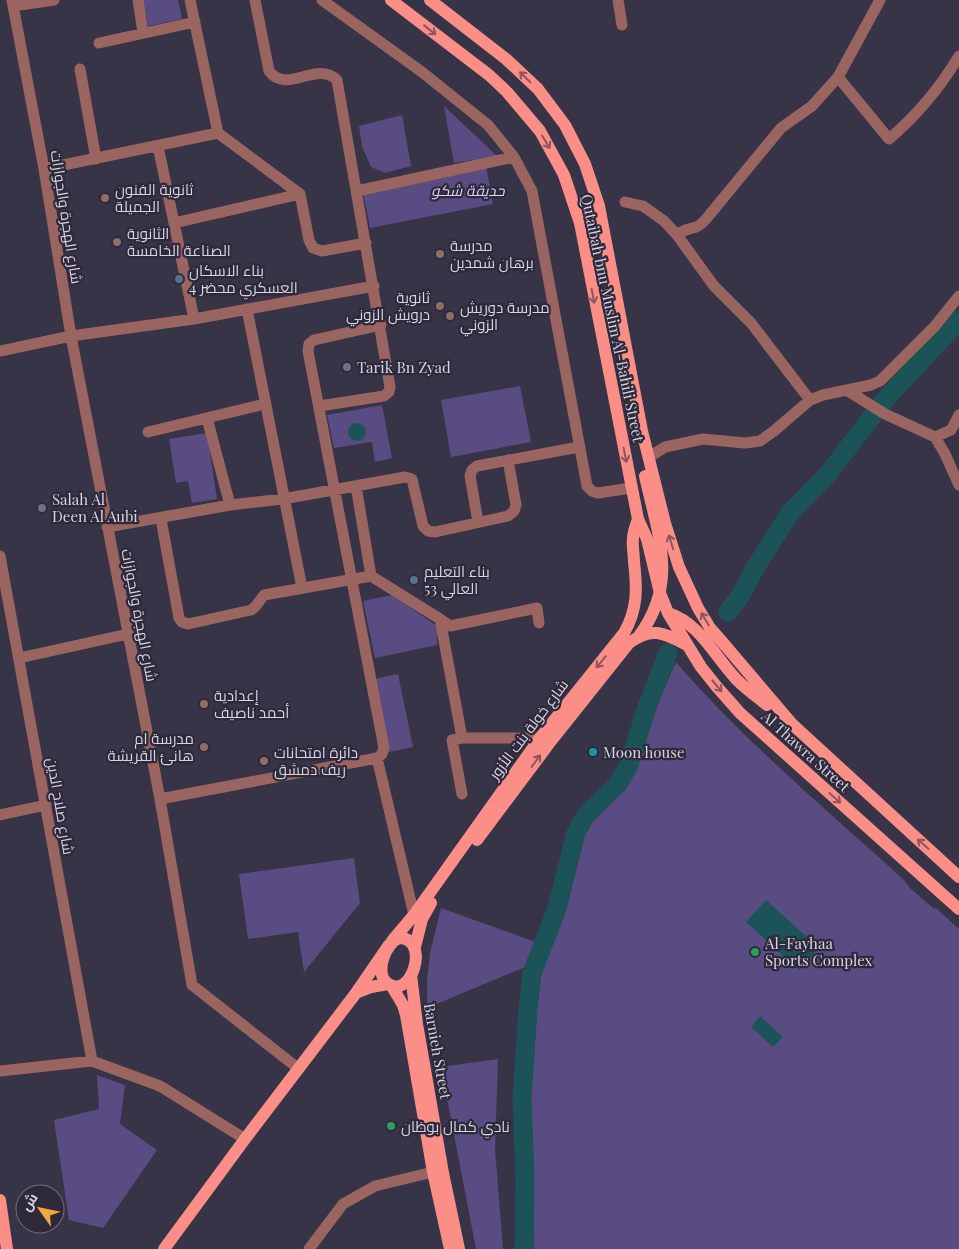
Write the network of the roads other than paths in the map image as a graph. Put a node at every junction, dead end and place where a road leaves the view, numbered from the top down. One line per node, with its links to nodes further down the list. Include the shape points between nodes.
1 (54, 0): 10 (street)
2 (138, 0): 13 (street)
3 (190, 0): 11 (street)
4 (255, 0): 23 (street, via 269,71 274,78 282,80 324,73 337,80)
5 (322, 0): 20 (street, via 422,72 488,125)
6 (391, 0): 50 (main road, Qutaibah bnu Muslim Al-Bahili Street, one-way to 50, via 489,75 530,118 553,153 580,224)
7 (430, 0): 37 (main road, Qutaibah bnu Muslim Al-Bahili Street, one-way to 7, via 599,206 576,144 552,107 522,74)
8 (618, 0): 12 (street)
9 (880, 0): 17 (street)
10 (13, 3): 22 (street, شارع الهجرة والجوازات)
11 (195, 22): 13 (street); 18 (street)
12 (622, 25)
13 (143, 33): 14 (street)
14 (98, 43)
15 (959, 56): 17 (street, via 907,124 889,139)
16 (80, 69): 21 (street)
17 (838, 77): 27 (street, via 812,106 781,128 701,224)
18 (218, 133): 19 (street); 24 (street)
19 (158, 146): 21 (street); 26 (street)
20 (514, 157): 23 (street); 45 (street, via 532,191)
21 (96, 159): 22 (street)
22 (44, 169): 34 (street, شارع الهجرة والجوازات)
23 (357, 191): 28 (street)
24 (300, 194): 26 (street); 28 (street, via 313,248 322,251)
25 (624, 202): 27 (street, via 643,206)
26 (174, 223): 32 (street)
27 (677, 234): 38 (street, via 714,286 751,323)
28 (366, 243): 29 (street)
29 (374, 286): 31 (street); 33 (street)
30 (959, 296): 36 (street, via 888,375 872,385)
31 (247, 309): 32 (street); 39 (street)
32 (194, 319): 34 (street)
33 (381, 325): 40 (street, via 314,340 309,344); 40 (street, via 389,392 384,396)
34 (71, 336): 35 (street); 57 (street, شارع الهجرة والجوازات)
35 (0, 351)
36 (848, 390): 38 (street); 44 (street, via 885,414)
37 (635, 395): 46 (main road, Qutaibah bnu Muslim Al-Bahili Street); 63 (main road, شارع خولة بنت الأزور, via 638,436 663,562)
38 (810, 400): 46 (street, via 760,441 745,443 703,439 665,447)
39 (265, 404): 42 (street); 52 (street)
40 (319, 406): 51 (street)
41 (959, 415): 44 (street, via 951,430)
42 (208, 418): 43 (street); 53 (street)
43 (148, 432)
44 (935, 437): 48 (street)
45 (579, 447): 47 (street); 50 (street, via 587,486 592,491 598,494)
46 (649, 457): 62 (main road, Qutaibah bnu Muslim Al-Bahili Street, one-way to 46, via 671,545)
47 (508, 460): 56 (street, via 516,505 514,512); 56 (street, via 477,466 472,470 470,476)
48 (959, 485)
49 (356, 486): 51 (street); 56 (street, via 405,477 412,479 423,526 428,531); 59 (street)
50 (632, 488): 55 (main road, Qutaibah bnu Muslim Al-Bahili Street)
51 (335, 490): 52 (street); 60 (street)
52 (283, 499): 53 (street); 61 (street)
53 (230, 505): 54 (street)
54 (161, 519): 57 (street); 61 (street, via 182,622 188,624 251,610 264,595)
55 (638, 519): 63 (main road, Qutaibah bnu Muslim Al-Bahili Street, via 648,539); 68 (main road, شارع خولة بنت الأزور, via 632,548 636,599)
56 (478, 522)
57 (107, 527): 69 (street, شارع الهجرة والجوازات)
58 (0, 556): 72 (street, شارع صلاح الدين)
59 (371, 576): 60 (street); 66 (street)
60 (352, 579): 61 (street); 76 (street, via 384,748)
61 (302, 588)
62 (688, 588): 73 (main road, Al Thawra Street, one-way to 62, via 710,628)
63 (660, 593): 64 (main road, شارع خولة بنت الأزور); 65 (main road, Al Thawra Street)
64 (654, 612): 65 (main road); 68 (main road); 70 (main road, شارع خولة بنت الأزور)
65 (668, 613): 71 (main road, Al Thawra Street); 73 (main road, via 693,626 737,680)
66 (440, 619): 67 (street, via 450,626 537,608); 74 (street)
67 (539, 623)
68 (630, 623): 75 (main road, شارع خولة بنت الأزور, one-way to 75)
69 (128, 634): 72 (street); 78 (street, شارع الهجرة والجوازات)
70 (639, 636): 71 (main road, via 664,633); 85 (main road, شارع خولة بنت الأزور, one-way to 70, via 422,919 431,903 550,741 629,643)
71 (689, 646): 82 (main road, Al Thawra Street, one-way to 82, via 701,667 740,713)
72 (19, 658): 79 (street, شارع صلاح الدين)
73 (792, 724): 81 (main road, Al Thawra Street, one-way to 73)
74 (462, 738): 75 (street); 77 (street, via 452,740)
75 (540, 738): 83 (main road, شارع خولة بنت الأزور)
76 (377, 758): 78 (street); 83 (street)
77 (462, 794)
78 (160, 799): 90 (street, شارع الهجرة والجوازات, via 192,986)
79 (46, 805): 80 (street); 89 (street, شارع صلاح الدين)
80 (0, 815)
81 (959, 877)
82 (959, 909)
83 (414, 915): 84 (main road, شارع خولة بنت الأزور)
84 (390, 943): 85 (main road, via 405,938); 87 (main road, via 381,969); 88 (main road, شارع خولة بنت الأزور)
85 (415, 947): 86 (main road)
86 (412, 975): 87 (main road, via 401,986); 99 (main road, Barnieh Street, via 418,1034)
87 (390, 984): 88 (main road); 93 (main road, Barnieh Street, via 406,1015)
88 (356, 993): 90 (main road, شارع خولة بنت الأزور)
89 (92, 1061): 91 (street); 92 (street, via 160,1086)
90 (299, 1069): 92 (main road, شارع خولة بنت الأزور)
91 (0, 1071)
92 (244, 1139): 96 (main road, شارع خولة بنت الأزور)
93 (433, 1172): 97 (street, via 375,1186 343,1204); 98 (main road, Barnieh Street)
94 (0, 1200): 95 (main road)
95 (7, 1249)
96 (164, 1249)
97 (309, 1249)
98 (450, 1249)
99 (459, 1249)

